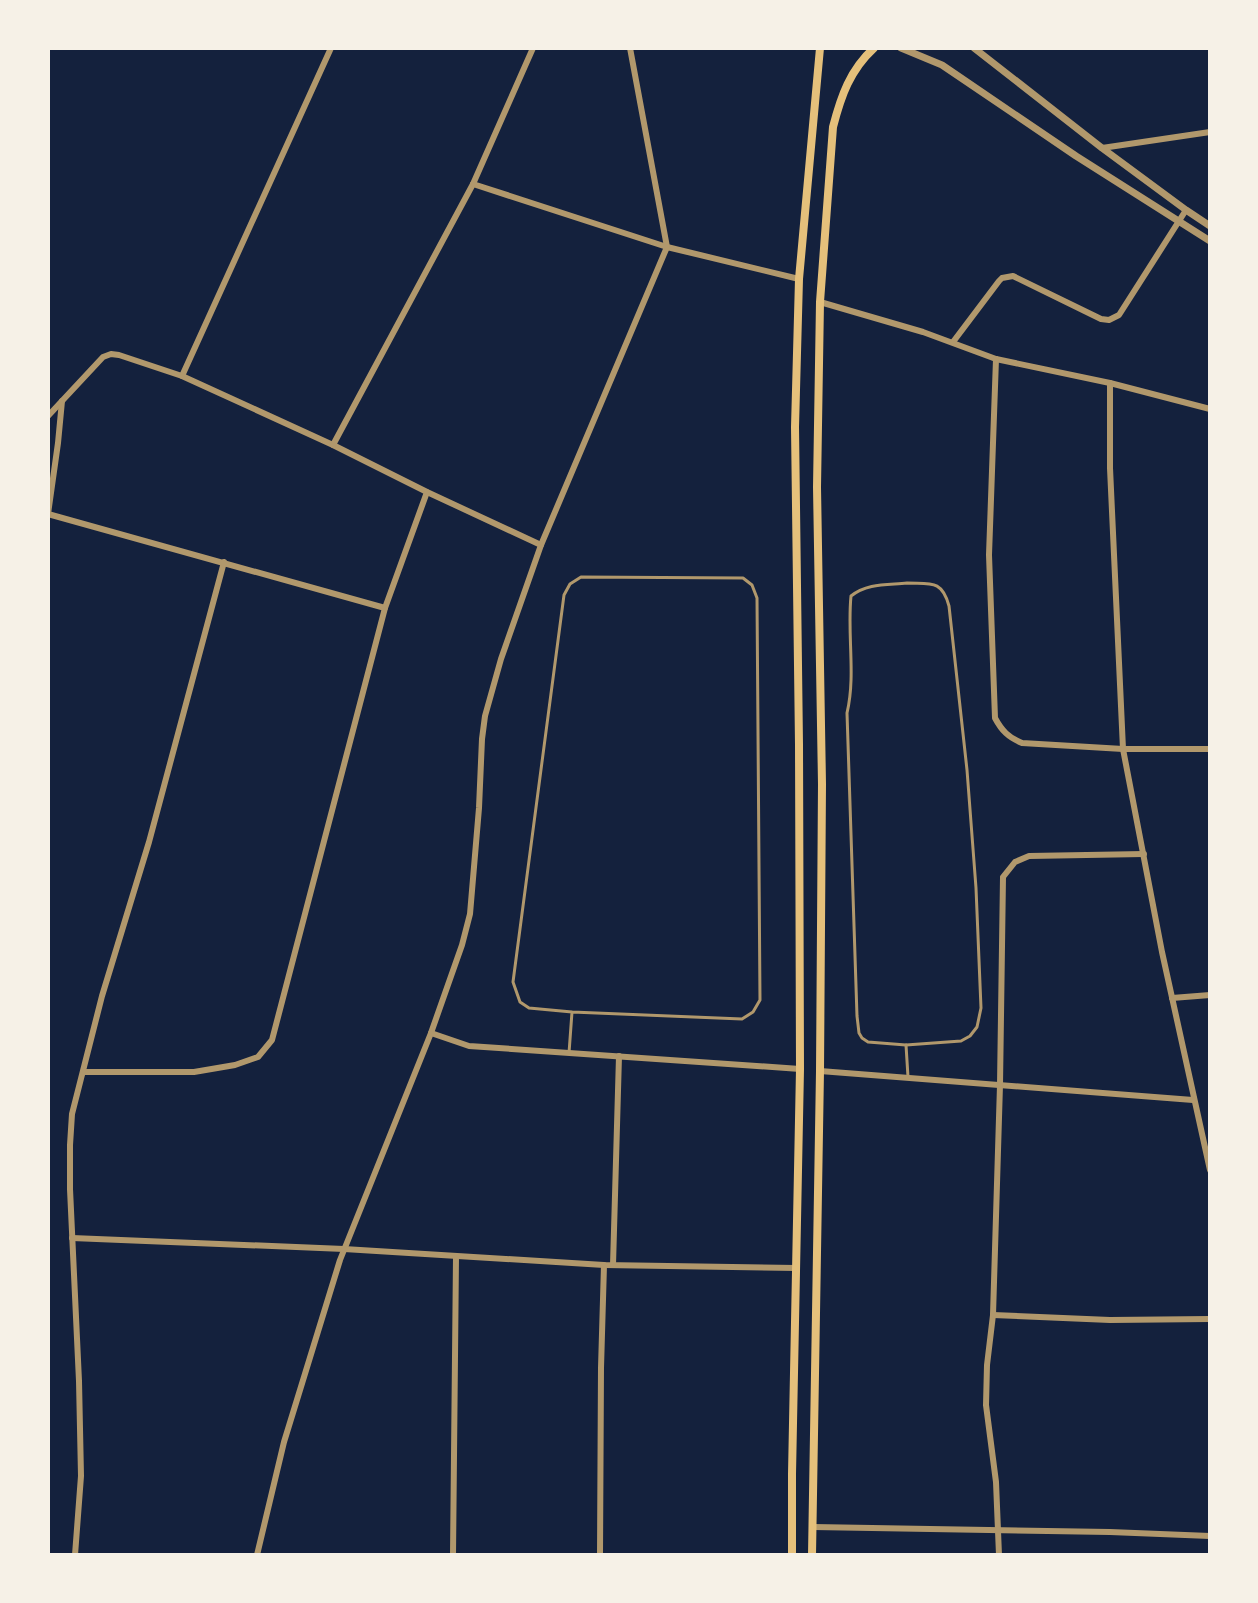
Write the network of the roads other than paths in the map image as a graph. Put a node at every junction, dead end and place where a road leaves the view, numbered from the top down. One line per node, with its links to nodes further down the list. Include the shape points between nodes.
1 (331, 48): 20 (street)
2 (533, 48): 10 (street)
3 (630, 48): 15 (street)
4 (817, 48): 16 (main road)
5 (874, 48): 17 (main road, via 849,79 833,127)
6 (901, 48): 12 (street, via 942,65)
7 (974, 48): 9 (street)
8 (1210, 132): 9 (street)
9 (1102, 148): 11 (street)
10 (473, 184): 15 (street); 25 (street)
11 (1186, 210): 12 (street); 13 (street)
12 (1179, 221): 14 (street); 18 (street, via 1114,318 1101,319 1007,276)
13 (1210, 226)
14 (1210, 241)
15 (667, 247): 16 (street); 28 (street)
16 (799, 279): 41 (main road, via 795,427)
17 (820, 302): 18 (street); 42 (main road)
18 (953, 342): 19 (street)
19 (996, 359): 21 (street); 31 (street, via 989,555 995,718 1002,731 1022,743)
20 (182, 376): 22 (street, via 111,354); 25 (street)
21 (1110, 383): 23 (street); 31 (street)
22 (62, 401): 24 (street); 27 (street)
23 (1210, 409)
24 (48, 416)
25 (333, 445): 26 (street)
26 (427, 492): 28 (street); 30 (street)
27 (48, 514): 29 (street)
28 (541, 545): 37 (street, via 485,716 470,914)
29 (224, 562): 30 (street); 43 (street)
30 (385, 608): 43 (street, via 272,1040 249,1061 194,1072)
31 (1123, 749): 32 (street); 33 (street)
32 (1210, 749)
33 (1144, 854): 35 (street); 45 (street, via 1029,856 1015,862 1003,877)
34 (1210, 995): 35 (street)
35 (1172, 998): 46 (street)
36 (572, 1012): 36 (lane, via 529,1008 520,1002 513,982 564,595 581,577 743,578 757,598 760,1000 742,1019); 39 (lane)
37 (431, 1033): 39 (street, via 469,1046); 50 (street)
38 (906, 1045): 38 (lane, via 868,1042 859,1033 847,713 852,693 851,596 871,586 907,583 935,584 949,606 976,888 981,1008 977,1027 961,1041); 44 (lane)
39 (569, 1053): 40 (street)
40 (619, 1056): 41 (street); 53 (street)
41 (800, 1069): 54 (main road)
42 (820, 1071): 44 (street); 57 (main road)
43 (83, 1072): 49 (street, via 72,1114)
44 (908, 1077): 45 (street)
45 (1000, 1085): 46 (street); 55 (street)
46 (1193, 1100): 47 (street)
47 (1208, 1152): 48 (street)
48 (1210, 1170)
49 (72, 1238): 50 (street); 60 (street, via 81,1435)
50 (344, 1249): 51 (street); 61 (street, via 284,1442)
51 (456, 1257): 52 (street); 62 (street)
52 (604, 1265): 53 (street); 63 (street)
53 (613, 1265): 54 (street)
54 (796, 1268): 64 (main road)
55 (993, 1315): 56 (street); 58 (street, via 986,1405)
56 (1210, 1319)
57 (813, 1527): 58 (street); 65 (main road)
58 (999, 1531): 59 (street); 66 (street)
59 (1210, 1536)
60 (75, 1555)
61 (257, 1555)
62 (453, 1555)
63 (600, 1555)
64 (792, 1555)
65 (812, 1555)
66 (999, 1555)

